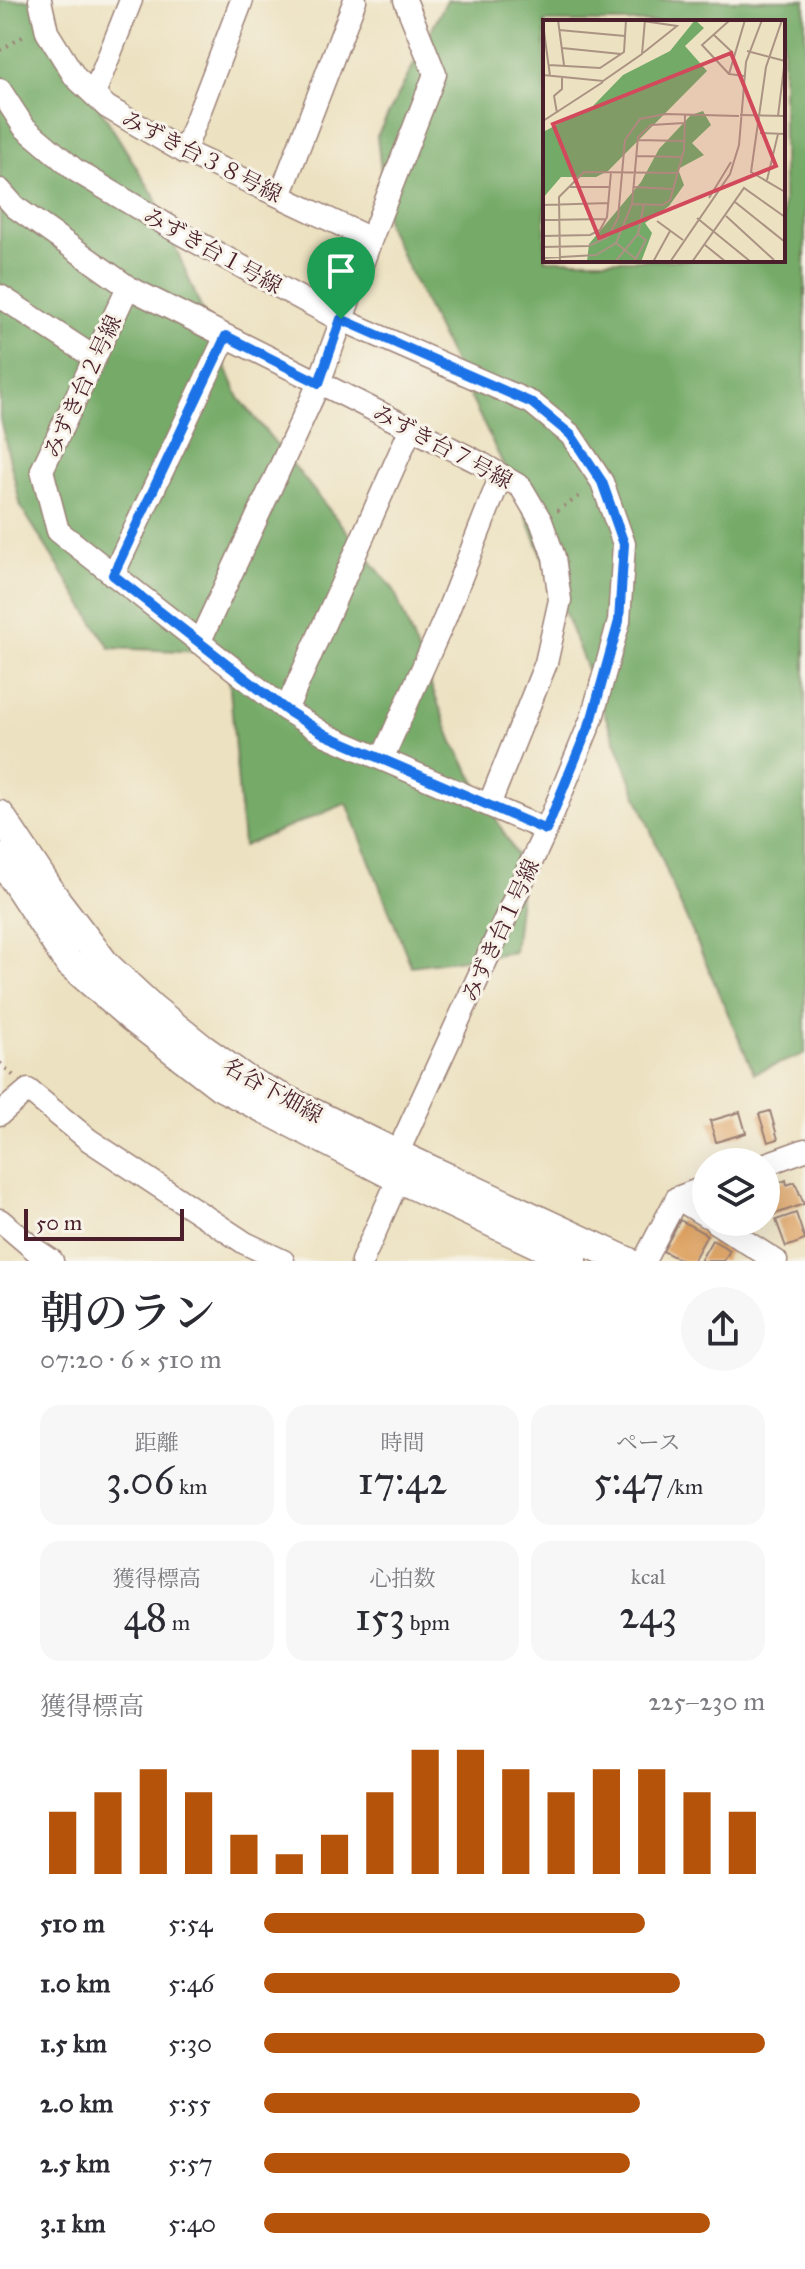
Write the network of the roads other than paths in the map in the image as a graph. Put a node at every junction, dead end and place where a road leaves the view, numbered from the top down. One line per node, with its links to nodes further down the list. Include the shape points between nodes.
1 (40, 0): 7 (street, みずき台３８号線, via 47,32 75,77)
2 (131, 0): 7 (street)
3 (242, 0): 8 (street)
4 (355, 0): 10 (street)
5 (405, 0): 11 (street, via 435,74)
6 (0, 90): 14 (street, みずき台１号線, via 24,127 75,170)
7 (94, 94): 8 (street, みずき台３８号線)
8 (184, 152): 10 (street, みずき台３８号線)
9 (0, 190): 12 (street, みずき台７号線, via 15,207)
10 (280, 196): 11 (street, みずき台３８号線)
11 (371, 239): 14 (street)
12 (128, 287): 15 (street, みずき台７号線); 16 (street, みずき台２号線)
13 (0, 296): 16 (street)
14 (341, 319): 17 (street); 26 (street, みずき台１号線, via 532,403 571,435 602,482 624,544 619,621 592,718)
15 (226, 336): 17 (street, みずき台７号線); 20 (street)
16 (95, 358): 20 (street, みずき台２号線, via 42,470 58,531)
17 (319, 383): 18 (street, みずき台７号線); 21 (street)
18 (411, 428): 19 (street, みずき台７号線); 22 (street)
19 (501, 475): 23 (street); 24 (street, みずき台７号線, via 521,487 541,521 554,557 560,600 546,663)
20 (113, 575): 21 (street, みずき台２号線)
21 (199, 643): 22 (street, みずき台２号線)
22 (286, 710): 23 (street, みずき台２号線, via 326,735)
23 (382, 759): 24 (street, みずき台２号線)
24 (489, 805): 26 (street, みずき台２号線)
25 (0, 815): 31 (street, 名谷下畑線, via 106,965 152,1008 248,1081)
26 (546, 830): 31 (street, みずき台１号線)
27 (0, 858): 31 (street, 名谷下畑線, via 68,962 220,1086)
28 (0, 1114): 37 (street, via 28,1090)
29 (805, 1150): 30 (street)
30 (780, 1159)
31 (401, 1164): 40 (street, みずき台１号線); 41 (street, 名谷下畑線); 42 (street, 名谷下畑線)
32 (692, 1192): 33 (street)
33 (677, 1198): 34 (street); 43 (street)
34 (692, 1207)
35 (0, 1220): 38 (street)
36 (737, 1236): 44 (street)
37 (241, 1252): 39 (street)
38 (52, 1261)
39 (283, 1261)
40 (362, 1261)
41 (573, 1261)
42 (627, 1261)
43 (644, 1261)
44 (776, 1261)

